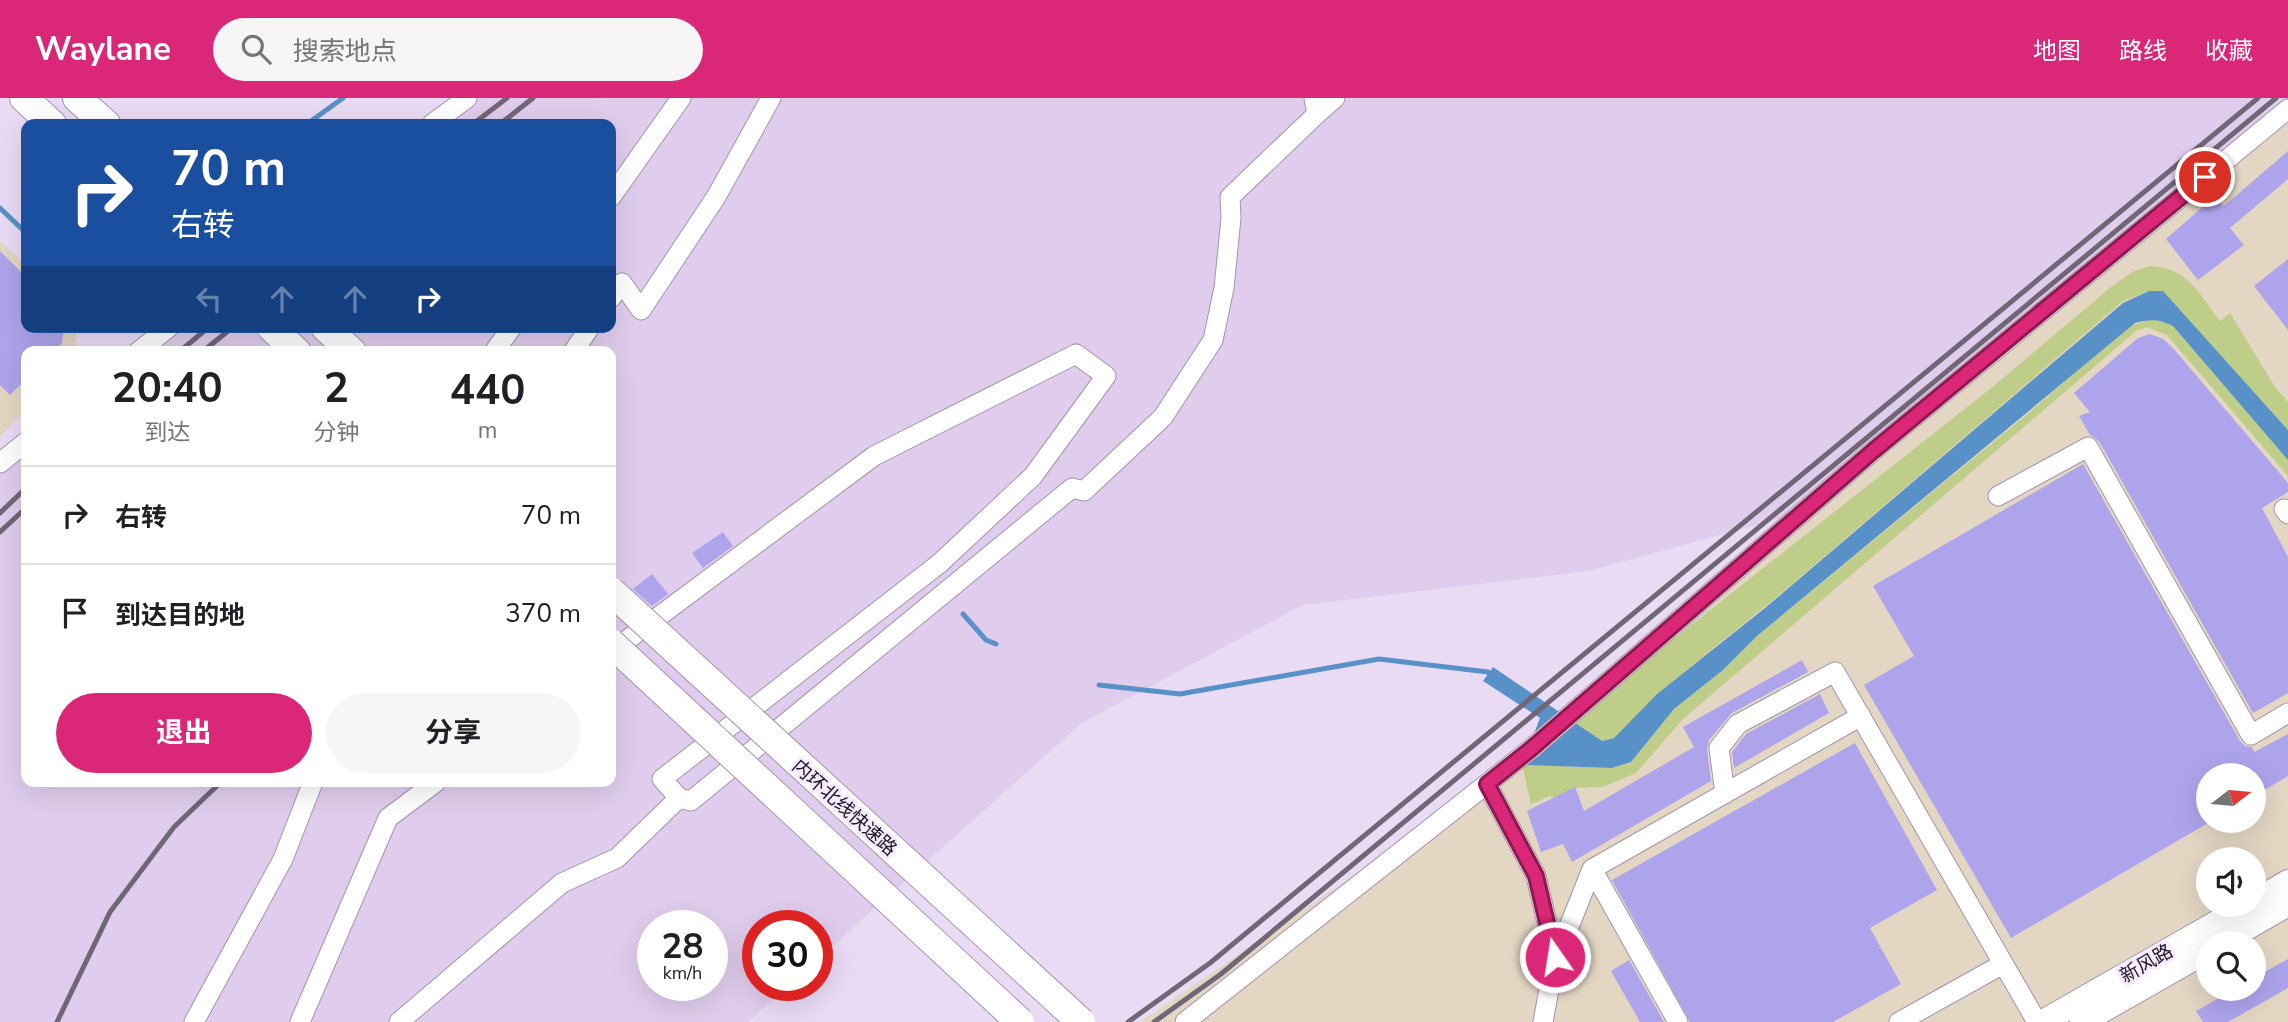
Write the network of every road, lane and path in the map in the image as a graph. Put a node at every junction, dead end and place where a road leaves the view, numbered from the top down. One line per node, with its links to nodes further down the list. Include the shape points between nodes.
1 (24, 98): 9 (highway)
2 (78, 98): 10 (highway)
3 (467, 98): 11 (street)
4 (681, 98): 12 (street)
5 (771, 98): 13 (street, via 716,197 641,310 622,283)
6 (1335, 98): 7 (street)
7 (1315, 106): 32 (street, via 1230,197 1224,288 1213,340 1163,417 1084,491 1072,488 691,801)
8 (2288, 109): 28 (street, via 1873,451)
9 (47, 119)
10 (101, 119)
11 (439, 119)
12 (616, 190)
13 (616, 291)
14 (162, 333): 17 (street)
15 (277, 333): 18 (highway)
16 (331, 333): 19 (highway)
17 (145, 346)
18 (291, 346)
19 (346, 346)
20 (21, 446): 21 (street)
21 (0, 463)
22 (1998, 496): 26 (street, via 2088,447 2251,735)
23 (616, 596): 46 (highway, 内环北线快速路, bridge)
24 (616, 648): 32 (street, via 874,456 1076,354 1106,376 1033,476 940,563 662,779)
25 (616, 648): 45 (highway, 内环北线快速路, bridge)
26 (2288, 713)
27 (1861, 716): 31 (street); 31 (street, via 1835,672 1738,724 1719,748); 40 (street)
28 (1487, 784): 41 (street, via 1536,876 1555,957); 47 (street)
29 (311, 787): 42 (street, via 282,859)
30 (429, 787): 43 (street, via 388,818)
31 (1726, 794): 33 (street)
32 (679, 798): 44 (street, via 617,858 562,883)
33 (1592, 869): 41 (street); 49 (street)
34 (2288, 882): 35 (main road)
35 (2266, 895)
36 (2288, 904): 38 (main road)
37 (2227, 917): 52 (main road, 新风路)
38 (2241, 931)
39 (2196, 957): 53 (main road, 新风路)
40 (2003, 964): 50 (street); 51 (street)
41 (1553, 968): 48 (street)
42 (194, 1022)
43 (300, 1022)
44 (399, 1022)
45 (1020, 1022)
46 (1081, 1022)
47 (1185, 1022)
48 (1543, 1022)
49 (1678, 1022)
50 (1899, 1022)
51 (2037, 1022)
52 (2043, 1022)
53 (2081, 1022)

